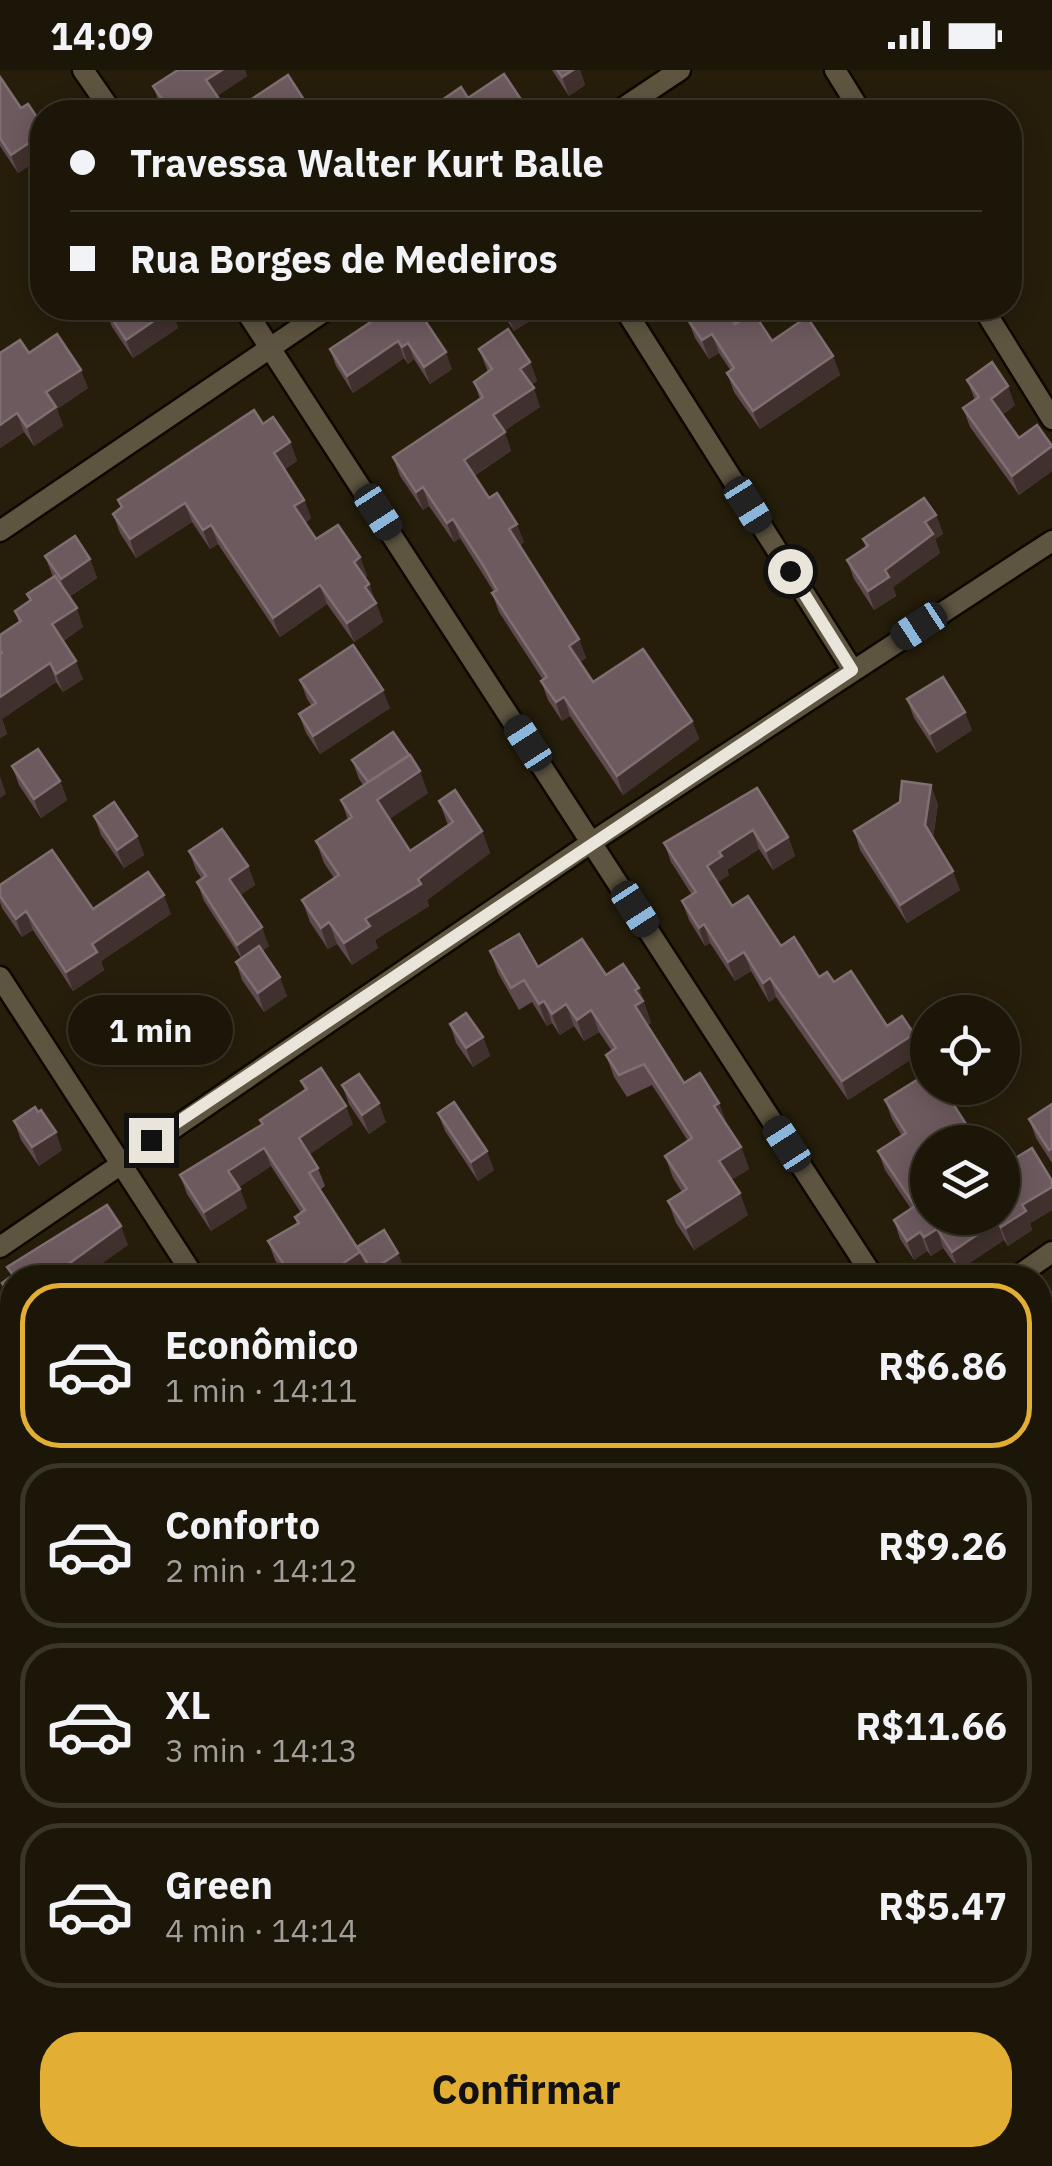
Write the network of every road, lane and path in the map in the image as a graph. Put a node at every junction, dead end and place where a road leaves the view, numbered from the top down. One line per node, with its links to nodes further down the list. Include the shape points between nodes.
1 (83, 70): 4 (street)
2 (680, 70): 5 (street)
3 (835, 70): 6 (street)
4 (104, 100)
5 (635, 100)
6 (854, 100)
7 (252, 320): 11 (street)
8 (312, 320): 11 (street)
9 (632, 320): 15 (street)
10 (990, 320): 12 (street)
11 (271, 347): 13 (street); 16 (street)
12 (1052, 419)
13 (0, 531)
14 (1052, 541): 15 (street)
15 (852, 670): 16 (street)
16 (592, 842): 18 (street); 21 (street)
17 (0, 976): 18 (street)
18 (120, 1162): 19 (street); 20 (street)
19 (0, 1247)
20 (187, 1265)
21 (866, 1265)

